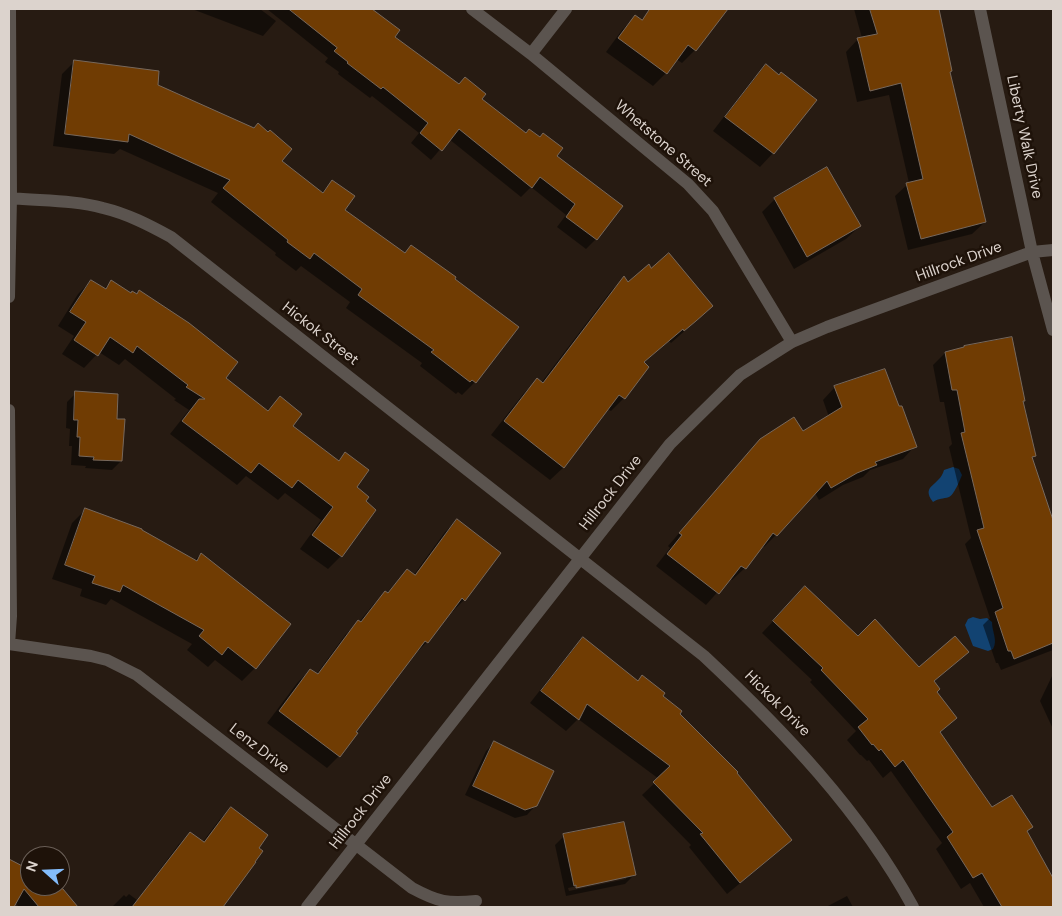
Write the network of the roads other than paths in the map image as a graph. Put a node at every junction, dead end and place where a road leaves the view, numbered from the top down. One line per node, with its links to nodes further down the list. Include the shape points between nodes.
1 (10, 9): 6 (street)
2 (472, 9): 5 (street, Whetstone Street)
3 (566, 9): 5 (street)
4 (980, 9): 8 (street, Liberty Walk Drive)
5 (531, 54): 11 (street, Whetstone Street, via 688,184 713,211)
6 (11, 198): 9 (street); 13 (street, Hickok Street, via 103,208 138,219 171,237)
7 (1053, 250): 8 (street, Hillrock Drive)
8 (1032, 252): 10 (street, Liberty Walk Drive); 11 (street, Hillrock Drive)
9 (9, 297)
10 (1053, 330)
11 (792, 342): 13 (street, Hillrock Drive, via 740,375 670,444)
12 (9, 410): 14 (street)
13 (579, 560): 15 (street, Hillrock Drive); 18 (street, Hickok Drive, via 704,656 763,712 807,758 853,814)
14 (9, 644): 15 (street, Lenz Drive, via 91,656 137,675)
15 (357, 845): 16 (street, Lenz Drive, via 412,888 432,899 454,903); 17 (street, Hillrock Drive)
16 (476, 901)
17 (307, 907)
18 (913, 907)

